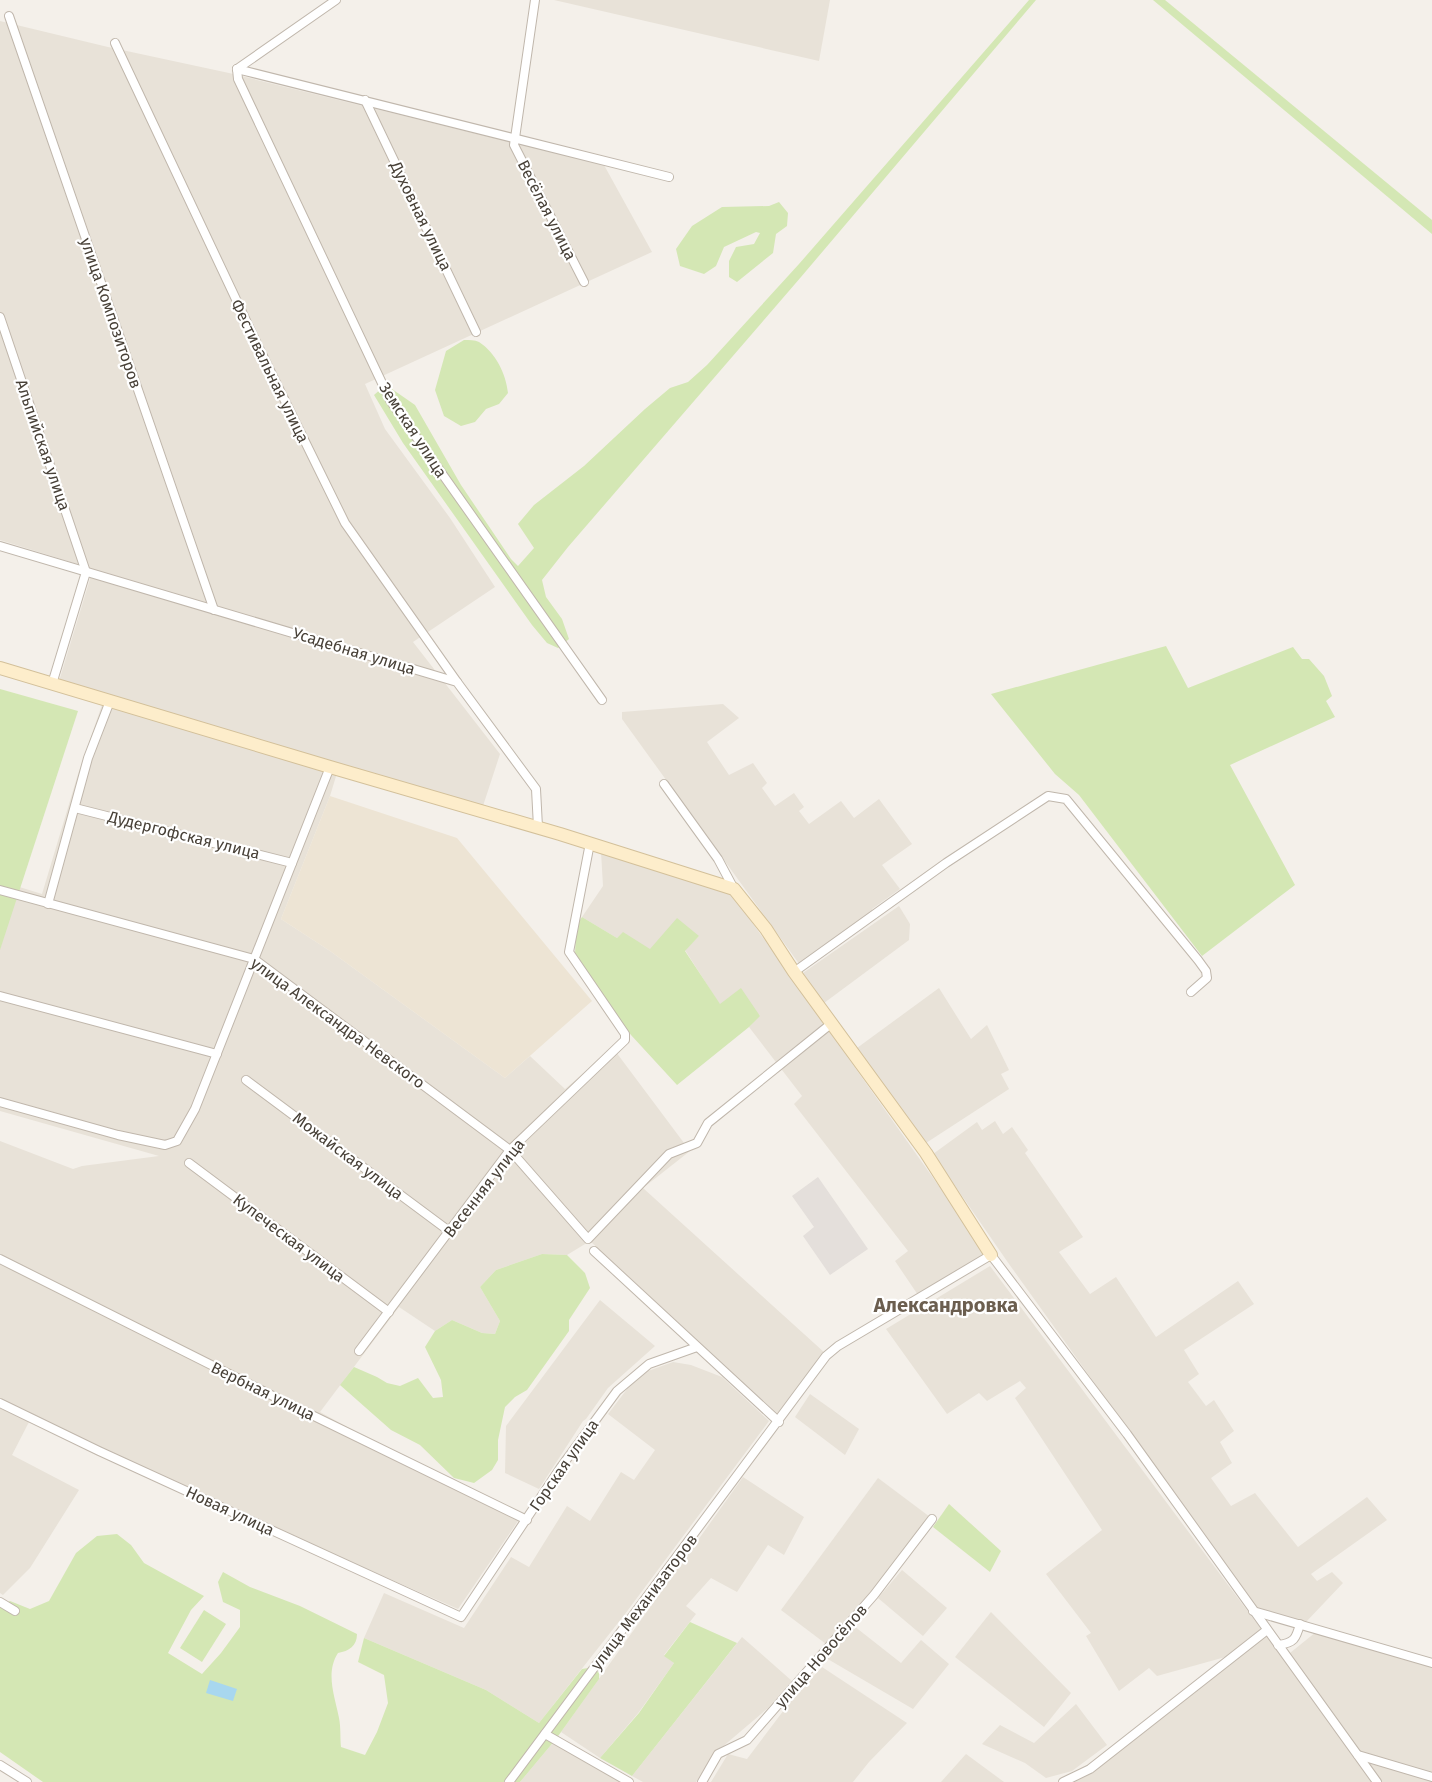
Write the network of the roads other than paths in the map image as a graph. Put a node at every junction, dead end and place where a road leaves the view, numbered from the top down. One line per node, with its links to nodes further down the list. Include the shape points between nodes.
1 (336, 0): 5 (street)
2 (535, 0): 7 (street)
3 (9, 16): 14 (street, улица Композиторов)
4 (115, 43): 16 (street, Фестивальная улица, via 345,523)
5 (237, 69): 6 (street); 18 (street, Земская улица, via 238,80 390,400)
6 (365, 100): 7 (street); 11 (street, Духовная улица)
7 (514, 138): 8 (street); 9 (street, Весёлая улица, via 514,145)
8 (669, 177)
9 (584, 282)
10 (0, 317): 13 (street, Альпийская улица)
11 (476, 332)
12 (0, 546): 13 (street, Усадебная улица)
13 (86, 572): 14 (street, Усадебная улица); 17 (street)
14 (214, 610): 16 (street, Усадебная улица)
15 (0, 668): 17 (street)
16 (458, 682): 23 (street, via 536,789)
17 (52, 684): 19 (street)
18 (602, 700)
19 (110, 701): 20 (street); 22 (street, via 88,758)
20 (330, 767): 23 (street); 25 (street)
21 (664, 784): 26 (street, via 718,859)
22 (75, 808): 25 (street, Дудергофская улица); 28 (street)
23 (538, 827): 24 (street)
24 (590, 843): 26 (street); 37 (street, Весенняя улица, via 569,952 625,1034 625,1040)
25 (292, 863): 29 (street)
26 (734, 889): 30 (street)
27 (0, 890): 28 (street, улица Александра Невского)
28 (48, 904): 29 (street, улица Александра Невского)
29 (254, 959): 34 (street); 37 (street, улица Александра Невского)
30 (794, 972): 31 (street, via 945,863 1048,796 1066,799 1198,960 1207,978); 33 (street)
31 (1191, 992)
32 (0, 996): 34 (street)
33 (832, 1023): 37 (street, улица Александра Невского, via 708,1123 697,1143 669,1154 588,1239); 41 (street, via 926,1153)
34 (217, 1054): 36 (street, via 177,1141 165,1145)
35 (246, 1080): 39 (street, Можайская улица)
36 (0, 1102)
37 (510, 1150): 39 (street, Весенняя улица)
38 (189, 1163): 43 (street, Купеческая улица)
39 (449, 1231): 43 (street, Весенняя улица)
40 (594, 1251): 44 (street)
41 (991, 1255): 47 (street, улица Механизаторов, via 838,1346 826,1356); 52 (street, via 1127,1434)
42 (0, 1259): 49 (street, Вербная улица)
43 (389, 1312): 45 (street, Весенняя улица)
44 (698, 1347): 47 (street); 49 (street, Горская улица, via 649,1364 617,1391)
45 (359, 1351)
46 (0, 1403): 53 (street, Новая улица)
47 (778, 1422): 58 (street, улица Механизаторов)
48 (932, 1519): 65 (street, улица Новосёлов, via 874,1595 747,1740 718,1754)
49 (527, 1520): 53 (street, Горская улица)
50 (0, 1602): 51 (street)
51 (15, 1611)
52 (1253, 1611): 54 (street); 55 (street)
53 (461, 1617)
54 (1300, 1624): 56 (street, via 1295,1639); 57 (street)
55 (1267, 1630): 56 (street); 66 (street, via 1090,1769)
56 (1278, 1645): 59 (street)
57 (1432, 1663)
58 (545, 1734): 63 (street, улица Механизаторов); 64 (street)
59 (1358, 1755): 61 (street); 67 (street)
60 (0, 1765): 62 (street)
61 (1432, 1777)
62 (27, 1782)
63 (509, 1782)
64 (629, 1782)
65 (702, 1782)
66 (1063, 1782)
67 (1377, 1782)

